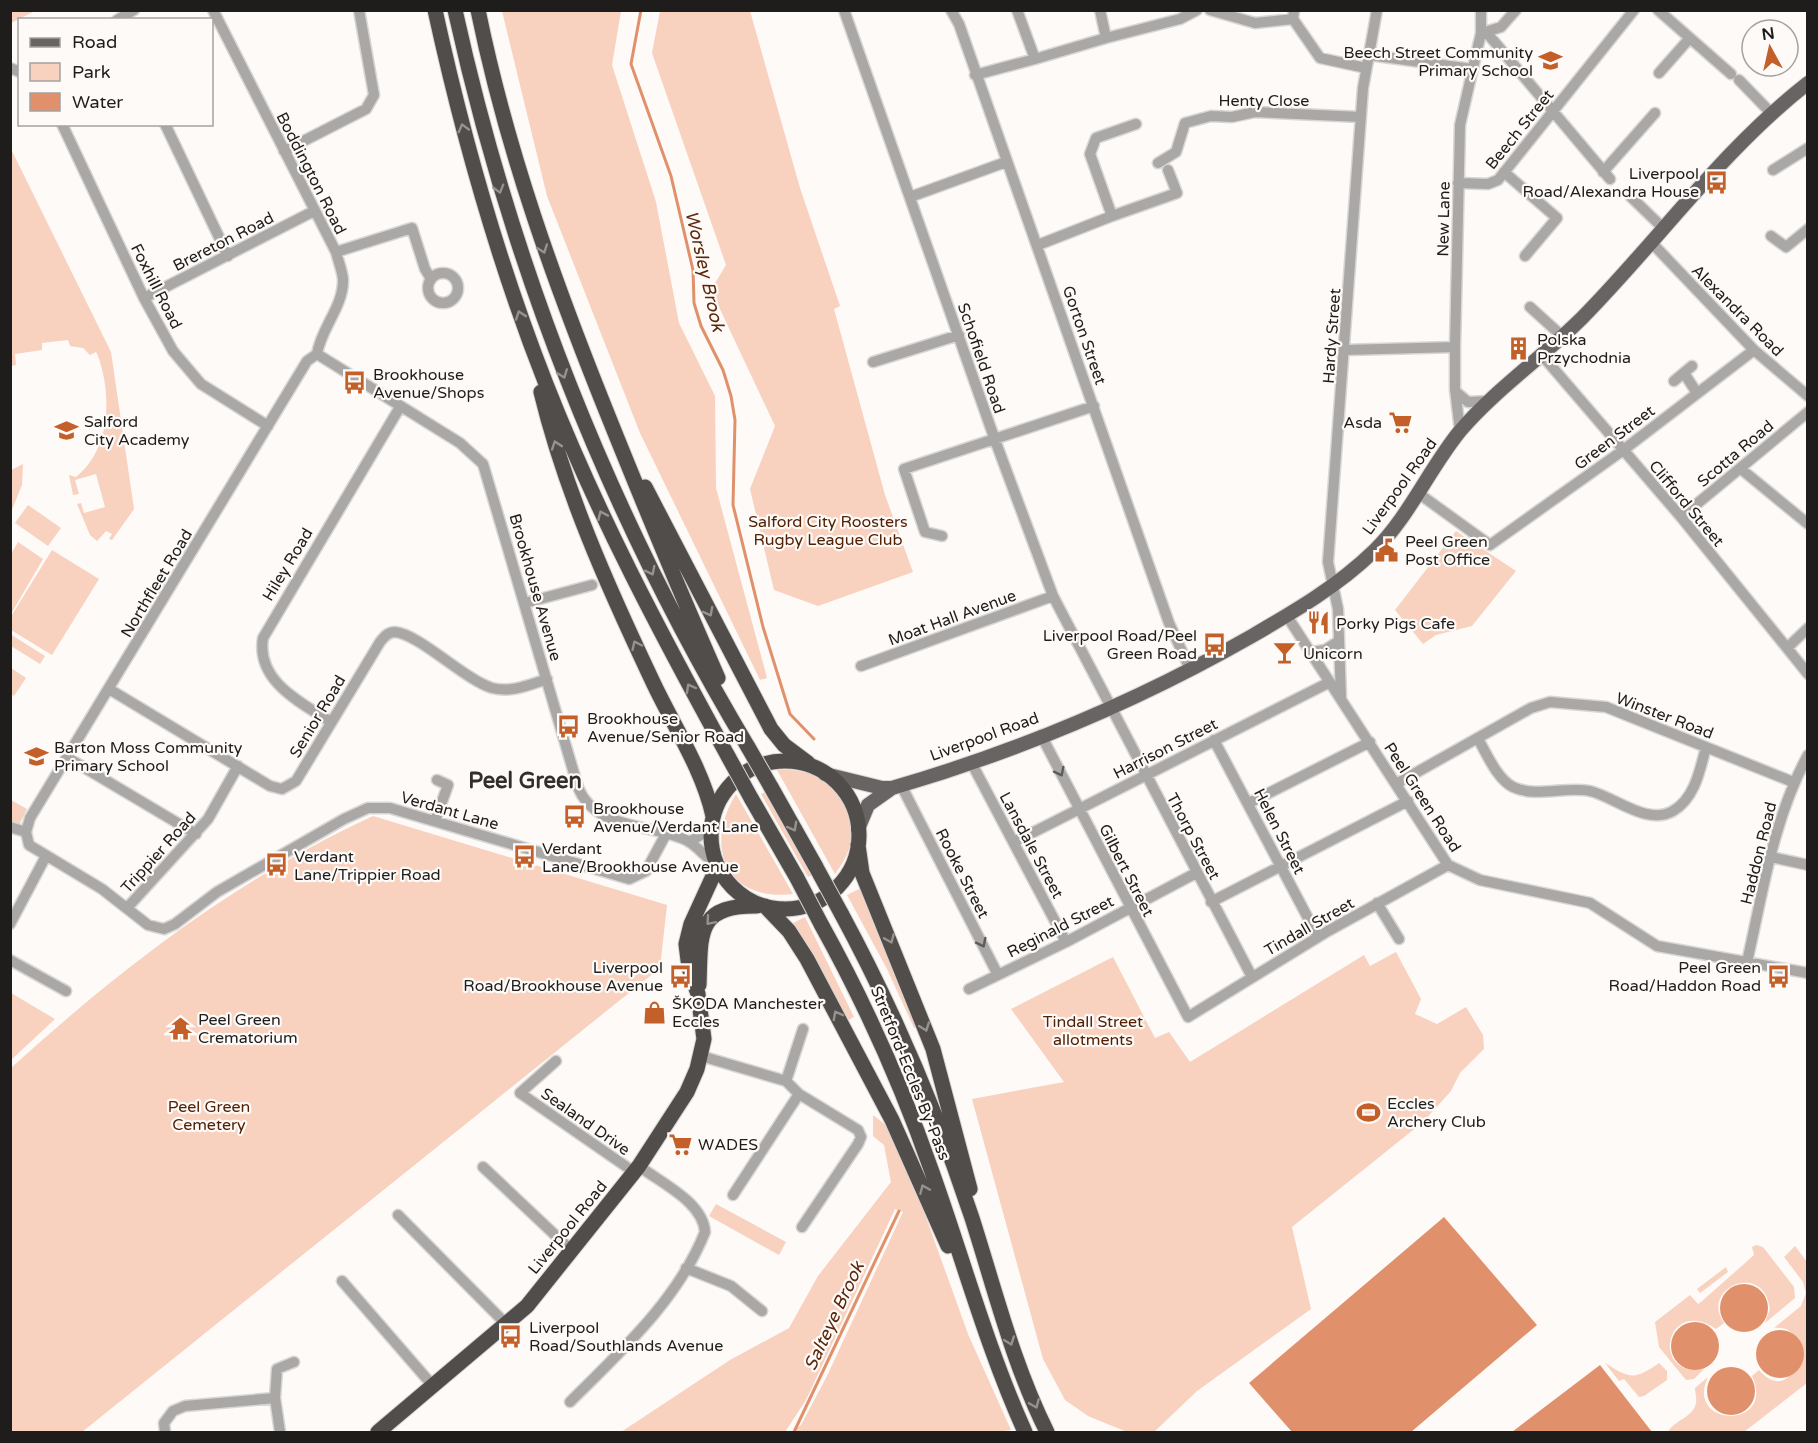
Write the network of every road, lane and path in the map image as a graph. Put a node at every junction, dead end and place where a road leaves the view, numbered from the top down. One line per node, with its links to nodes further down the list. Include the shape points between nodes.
1 (134, 10): 19 (street)
2 (213, 10): 38 (street, Boddington Road)
3 (359, 10): 38 (street, via 374,95 371,102 366,109)
4 (435, 10): 62 (highway, one-way to 4, via 484,205)
5 (454, 10): 109 (highway, one-way to 109, via 502,198 564,377 648,565)
6 (478, 10): 78 (highway, one-way to 78, via 498,102 538,236)
7 (844, 10): 46 (street, Schofield Road)
8 (951, 10): 28 (street, Gorton Street)
9 (1017, 10): 24 (street)
10 (1100, 10): 21 (street)
11 (1197, 10): 21 (street, via 1180,19)
12 (1210, 10): 18 (street, via 1255,23)
13 (1377, 10): 23 (street, Hardy Street)
14 (1481, 10): 20 (street, New Lane)
15 (1516, 10): 20 (street, via 1501,27)
16 (1634, 10): 30 (street, Beech Street)
17 (1658, 10): 22 (street)
18 (1294, 15): 25 (street, via 1320,58)
19 (120, 18)
20 (1484, 33): 26 (street, New Lane); 30 (street)
21 (1106, 38): 24 (street)
22 (1689, 39): 27 (street); 32 (street)
23 (1368, 55): 25 (street, Hardy Street); 26 (street)
24 (1035, 59): 28 (street)
25 (1366, 68): 33 (street, Hardy Street)
26 (1472, 69): 44 (street, New Lane, via 1461,115)
27 (1659, 73)
28 (975, 75): 39 (street, Gorton Street)
29 (1807, 85): 32 (main road, Liverpool Road)
30 (1552, 111): 31 (street, via 1607,175 1642,121); 43 (street, Beech Street)
31 (1655, 113)
32 (1772, 114): 49 (main road, Liverpool Road)
33 (1361, 117): 40 (street, Henty Close, via 1255,112 1211,116 1185,123 1176,152); 64 (street, Hardy Street)
34 (1136, 124): 48 (street, via 1096,138 1090,154)
35 (63, 126): 58 (street, Foxhill Road)
36 (166, 126): 55 (street)
37 (1808, 148): 42 (street)
38 (284, 151): 47 (street, Boddington Road)
39 (1006, 162): 46 (street); 53 (street, Gorton Street)
40 (1158, 164)
41 (1168, 170): 48 (street, via 1177,193)
42 (1773, 170)
43 (1504, 172): 44 (street, Beech Street, via 1493,183); 56 (street, via 1557,218)
44 (1458, 183): 63 (street, New Lane)
45 (1630, 196): 49 (street)
46 (910, 197): 60 (street, Schofield Road)
47 (314, 211): 54 (street, Boddington Road); 55 (street, Brereton Road)
48 (1112, 216): 53 (street)
49 (1663, 228): 52 (main road, Liverpool Road)
50 (1808, 229): 51 (street, via 1786,247)
51 (1771, 236)
52 (1651, 242): 61 (main road, Liverpool Road); 65 (street, Alexandra Road)
53 (1038, 245): 74 (street, Gorton Street)
54 (336, 252): 57 (street, via 412,228); 66 (street, Boddington Road, via 343,279 340,297)
55 (228, 256): 58 (street, Brereton Road)
56 (1525, 256)
57 (431, 279)
58 (144, 298): 77 (street, Foxhill Road, via 188,371 225,401)
59 (1530, 307): 61 (street)
60 (959, 335): 68 (street); 80 (street, Schofield Road)
61 (1562, 336): 67 (main road, Liverpool Road)
62 (530, 342): 125 (highway, one-way to 62, via 699,773 647,669 594,546 548,422); 175 (highway, Stretford-Eccles By-Pass, one-way to 62, bridge, via 906,1100 858,990 653,621 607,526)
63 (1455, 346): 64 (street); 70 (street, New Lane)
64 (1345, 350): 88 (street, Hardy Street, via 1328,562)
65 (1754, 350): 71 (street, Green Street); 72 (street, Alexandra Road)
66 (317, 354): 75 (street, Brookhouse Avenue); 77 (street, Northfleet Road, via 307,361)
67 (1542, 354): 73 (main road, Liverpool Road); 81 (street, Clifford Street)
68 (873, 362)
69 (1674, 381): 71 (street, via 1688,370)
70 (1455, 391): 73 (street, via 1468,402); 79 (street, New Lane)
71 (1697, 393): 81 (street, Green Street)
72 (1808, 396)
73 (1490, 401): 79 (main road, Liverpool Road)
74 (1094, 406): 80 (street); 97 (street, Gorton Street, via 1169,623)
75 (400, 407): 90 (street, Brookhouse Avenue, via 460,443 483,464); 104 (street, Hiley Road, via 263,638 262,657 271,676 293,698)
76 (1808, 412): 82 (street, Scotta Road)
77 (268, 426): 101 (street, Northfleet Road)
78 (612, 426): 109 (highway, via 668,566); 115 (highway, one-way to 115, via 759,709 779,740)
79 (1460, 431): 83 (main road, Liverpool Road)
80 (995, 440): 86 (street, via 904,469 925,532); 89 (street, Schofield Road)
81 (1622, 451): 83 (street, Green Street, via 1490,545); 84 (street, Clifford Street)
82 (1741, 469): 84 (street, Scotta Road); 85 (street)
83 (1418, 493): 88 (main road, Liverpool Road, via 1382,543)
84 (1681, 517): 94 (street, Clifford Street)
85 (1808, 524)
86 (942, 536)
87 (592, 585): 90 (street)
88 (1332, 586): 91 (main road, Liverpool Road); 93 (street, via 1338,609)
89 (1053, 596): 96 (street, Moat Hall Avenue); 103 (street, Schofield Road)
90 (525, 603): 99 (street, Brookhouse Avenue)
91 (1287, 616): 95 (street, Peel Green Road); 97 (main road, Liverpool Road)
92 (1808, 628): 94 (street)
93 (1339, 641): 95 (street, via 1325,650); 102 (street)
94 (1786, 648): 98 (street, Clifford Street)
95 (1311, 652): 100 (street, Peel Green Road)
96 (861, 666)
97 (1190, 669): 103 (main road, Liverpool Road)
98 (1808, 674)
99 (547, 679): 104 (street, Senior Road, via 516,689 490,687 393,632 380,642); 130 (street, Brookhouse Avenue, via 578,787 587,803 605,817)
100 (1330, 682): 102 (street, Peel Green Road); 107 (street, Harrison Street)
101 (109, 689): 112 (street, Northfleet Road); 114 (street, Senior Road)
102 (1341, 698): 108 (street, Peel Green Road)
103 (1109, 708): 105 (main road, Liverpool Road); 116 (street, Thorp Street)
104 (330, 722): 114 (street, Senior Road, via 290,786 275,788)
105 (1041, 735): 113 (main road, Liverpool Road); 123 (street, Gilbert Street, one-way to 123)
106 (1478, 739): 110 (street, Winster Road, via 1531,708 1569,702 1606,707); 110 (street, via 1503,780 1513,787 1530,792 1568,788 1591,792 1646,814 1662,815 1681,804 1692,790); 119 (street, Winster Road)
107 (1214, 740): 116 (street, Harrison Street); 122 (street, Helen Street)
108 (1370, 742): 119 (street, Peel Green Road); 122 (street)
109 (748, 747): 172 (highway, Stretford-Eccles By-Pass, one-way to 172, bridge, via 878,981 908,1044 971,1218)
110 (1706, 747): 118 (street, Winster Road)
111 (1808, 755): 118 (street, Haddon Road)
112 (68, 758): 128 (street, Northfleet Road, via 30,818); 129 (street)
113 (971, 762): 120 (main road, Liverpool Road); 132 (street, Lansdale Street)
114 (238, 766): 129 (street, Trippier Road)
115 (820, 771): 120 (main road, Liverpool Road, via 882,788); 125 (highway, via 780,762 753,768 725,791); 127 (highway, via 848,798)
116 (1145, 775): 123 (street, Harrison Street); 140 (street, Thorp Street)
117 (437, 780): 124 (street, via 448,785)
118 (1793, 782): 135 (street, Haddon Road)
119 (1396, 784): 121 (street, Peel Green Road)
120 (897, 786): 127 (main road, Liverpool Road, via 868,805); 153 (street, Rooke Street, one-way to 153)
121 (1408, 801): 136 (street, Peel Green Road); 138 (street)
122 (1249, 803): 138 (street, Helen Street)
123 (1079, 810): 132 (street, Harrison Street); 145 (street, Gilbert Street)
124 (435, 821): 130 (street, Verdant Lane, via 629,879 646,871); 144 (street, Verdant Lane, via 390,808 363,809 217,892 169,928 148,925)
125 (712, 822): 131 (street); 139 (highway)
126 (10, 826): 128 (street)
127 (858, 829): 133 (highway)
128 (26, 832): 134 (street, Trippier Road, via 29,845)
129 (196, 834): 144 (street, Trippier Road)
130 (666, 834): 131 (street, Brookhouse Avenue)
131 (689, 842): 139 (street, Brookhouse Avenue)
132 (1014, 842): 149 (street, Lansdale Street)
133 (858, 845): 143 (highway, via 843,880 822,898 796,908); 172 (highway, one-way to 172, via 862,873 940,1072)
134 (46, 856): 144 (street, Trippier Road); 146 (street)
135 (1771, 857): 137 (street); 151 (street, Haddon Road)
136 (1448, 865): 142 (street, Tindall Street); 151 (street, Peel Green Road, via 1480,880 1590,903 1657,946)
137 (1808, 865)
138 (1281, 866): 141 (street); 147 (street, Helen Street)
139 (718, 867): 143 (highway, via 735,889); 157 (highway, Liverpool Road, via 687,935 689,968)
140 (1196, 873): 141 (street, Thorp Street); 145 (street, Reginald Street)
141 (1212, 902): 154 (street, Thorp Street)
142 (1377, 903): 147 (street, Tindall Street); 148 (street)
143 (765, 906): 157 (highway, Liverpool Road, one-way to 157, via 731,907 706,923 699,946); 175 (highway, one-way to 143, via 897,1130 807,959 789,931)
144 (127, 908)
145 (1129, 908): 149 (street, Reginald Street); 158 (street, Gilbert Street)
146 (10, 924)
147 (1318, 937): 154 (street, Tindall Street)
148 (1399, 939)
149 (1066, 942): 153 (street, Reginald Street)
150 (10, 960): 156 (street)
151 (1747, 962): 152 (street, Peel Green Road)
152 (1808, 973)
153 (998, 975): 155 (street, Reginald Street)
154 (1252, 977): 158 (street, Tindall Street)
155 (969, 989)
156 (66, 991)
157 (698, 994): 160 (highway, Liverpool Road, via 704,1039)
158 (1188, 1017)
159 (803, 1029): 162 (street)
160 (701, 1056): 162 (street); 165 (highway, Liverpool Road, via 687,1092)
161 (556, 1060): 165 (street, Sealand Drive, via 520,1094)
162 (786, 1081): 163 (street)
163 (799, 1094): 166 (street); 168 (street, via 852,1126 861,1137)
164 (483, 1167): 169 (street)
165 (637, 1169): 169 (highway, Liverpool Road); 170 (street, Sealand Drive, via 701,1216 705,1232)
166 (734, 1195)
167 (398, 1215): 174 (street)
168 (802, 1227)
169 (572, 1251): 174 (highway, Liverpool Road)
170 (686, 1268): 173 (street, via 754,1299); 179 (street, Sealand Drive, via 638,1333)
171 (342, 1281): 177 (street)
172 (997, 1306): 184 (highway, Stretford-Eccles By-Pass, one-way to 184)
173 (762, 1311)
174 (507, 1325): 177 (highway, Liverpool Road)
175 (987, 1340): 183 (highway, Stretford-Eccles By-Pass)
176 (294, 1362): 178 (street, via 277,1369)
177 (433, 1386): 182 (highway, Liverpool Road)
178 (274, 1398): 180 (street, via 185,1406 173,1411 164,1423); 181 (street)
179 (570, 1402)
180 (165, 1432)
181 (280, 1432)
182 (378, 1432)
183 (1025, 1432)
184 (1047, 1432)

